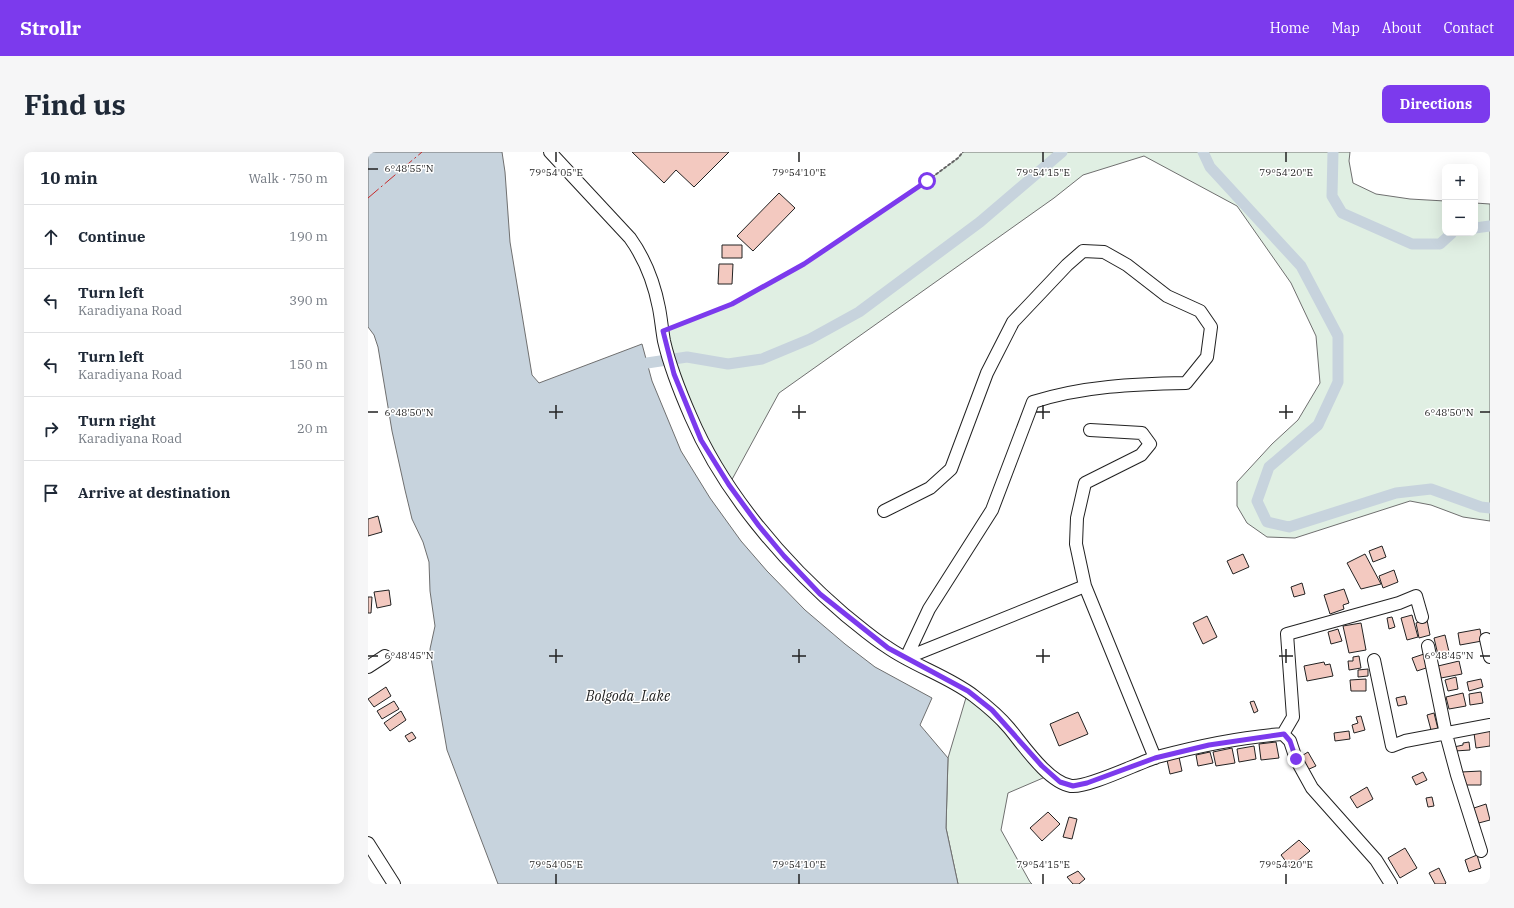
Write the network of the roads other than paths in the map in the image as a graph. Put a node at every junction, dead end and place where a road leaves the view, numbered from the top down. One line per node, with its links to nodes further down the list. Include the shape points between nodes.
1 (550, 152): 8 (street, via 641,253 652,280 674,374 701,440 729,485 784,556 820,594 888,648)
2 (1090, 430): 4 (street, via 1142,433 1150,444 1140,455 1085,483 1077,518 1076,544)
3 (884, 511): 8 (street, via 930,488 951,469 987,373 1013,322 1083,251 1104,252 1127,265 1167,296 1200,311 1211,327 1207,357 1186,383 1123,384 1055,395 1033,402 992,510 928,608)
4 (1085, 586): 8 (street); 14 (street)
5 (1422, 617): 12 (street, via 1416,596 1287,634 1293,717)
6 (1428, 646): 13 (street)
7 (385, 656): 10 (street)
8 (906, 658): 14 (street, via 968,691 992,710 1042,766 1060,782 1073,786 1087,783)
9 (1374, 660): 13 (street, via 1392,746 1405,741)
10 (368, 667)
11 (1490, 725): 13 (street)
12 (1284, 734): 14 (street, via 1209,745); 18 (street, via 1290,741 1296,759 1312,788 1376,860)
13 (1446, 734): 16 (street, via 1456,775)
14 (1155, 758)
15 (368, 843): 17 (street)
16 (1481, 851)
17 (394, 884)
18 (1391, 884)

